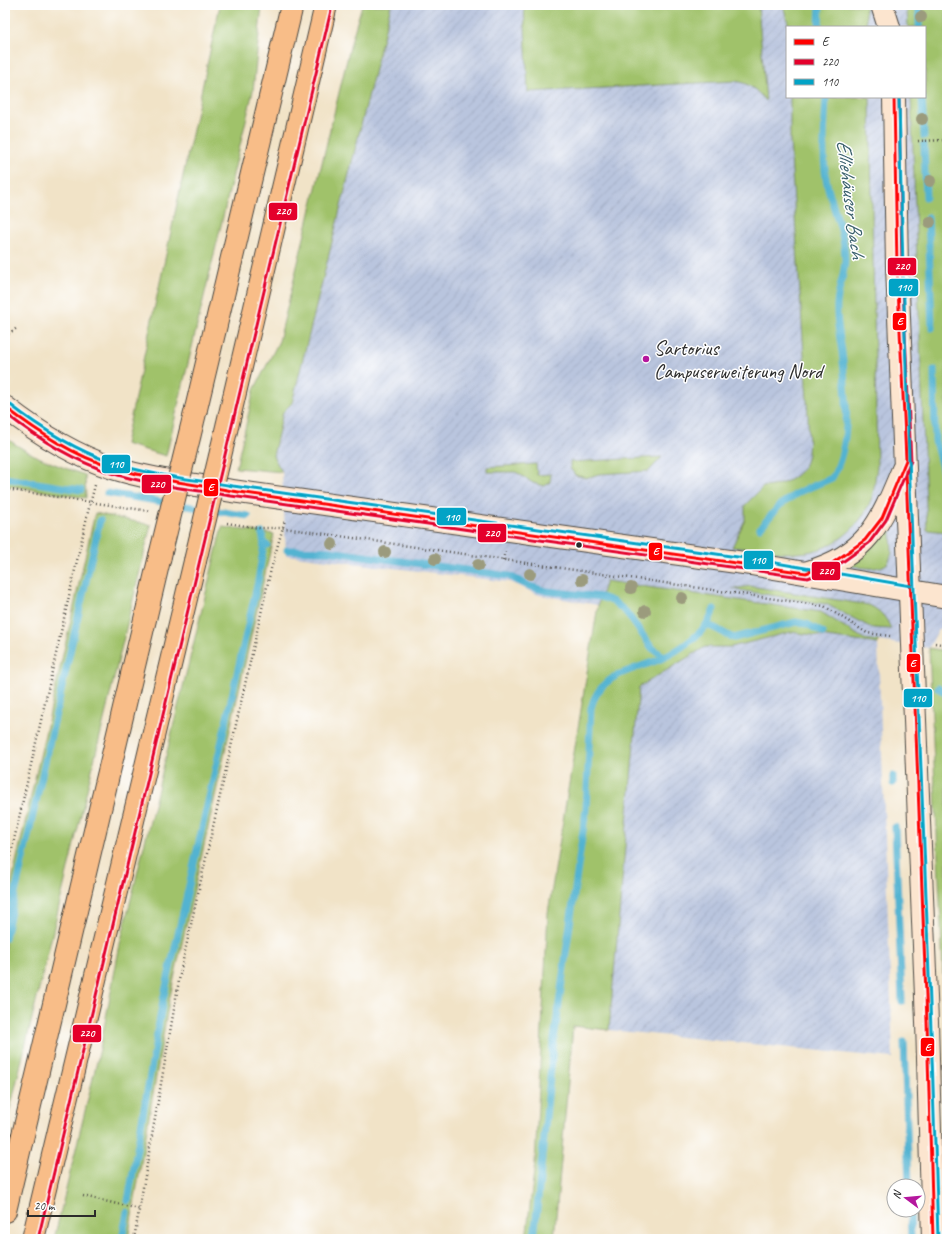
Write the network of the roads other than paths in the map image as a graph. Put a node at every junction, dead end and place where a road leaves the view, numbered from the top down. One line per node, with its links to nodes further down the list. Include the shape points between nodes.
1 (292, 5): 13 (highway, bridge)
2 (882, 5): 5 (main road)
3 (896, 5): 6 (main road)
4 (326, 6): 14 (highway, bridge)
5 (888, 26)
6 (893, 26)
7 (894, 98): 9 (main road, via 897,267)
8 (5, 407): 10 (main road, via 26,423 78,454 113,468 156,478)
9 (906, 460): 10 (main road, via 882,518 865,540 831,564); 11 (main road)
10 (806, 573): 11 (main road)
11 (910, 591): 12 (main road); 15 (main road)
12 (947, 596)
13 (5, 1211)
14 (33, 1239)
15 (933, 1239)

